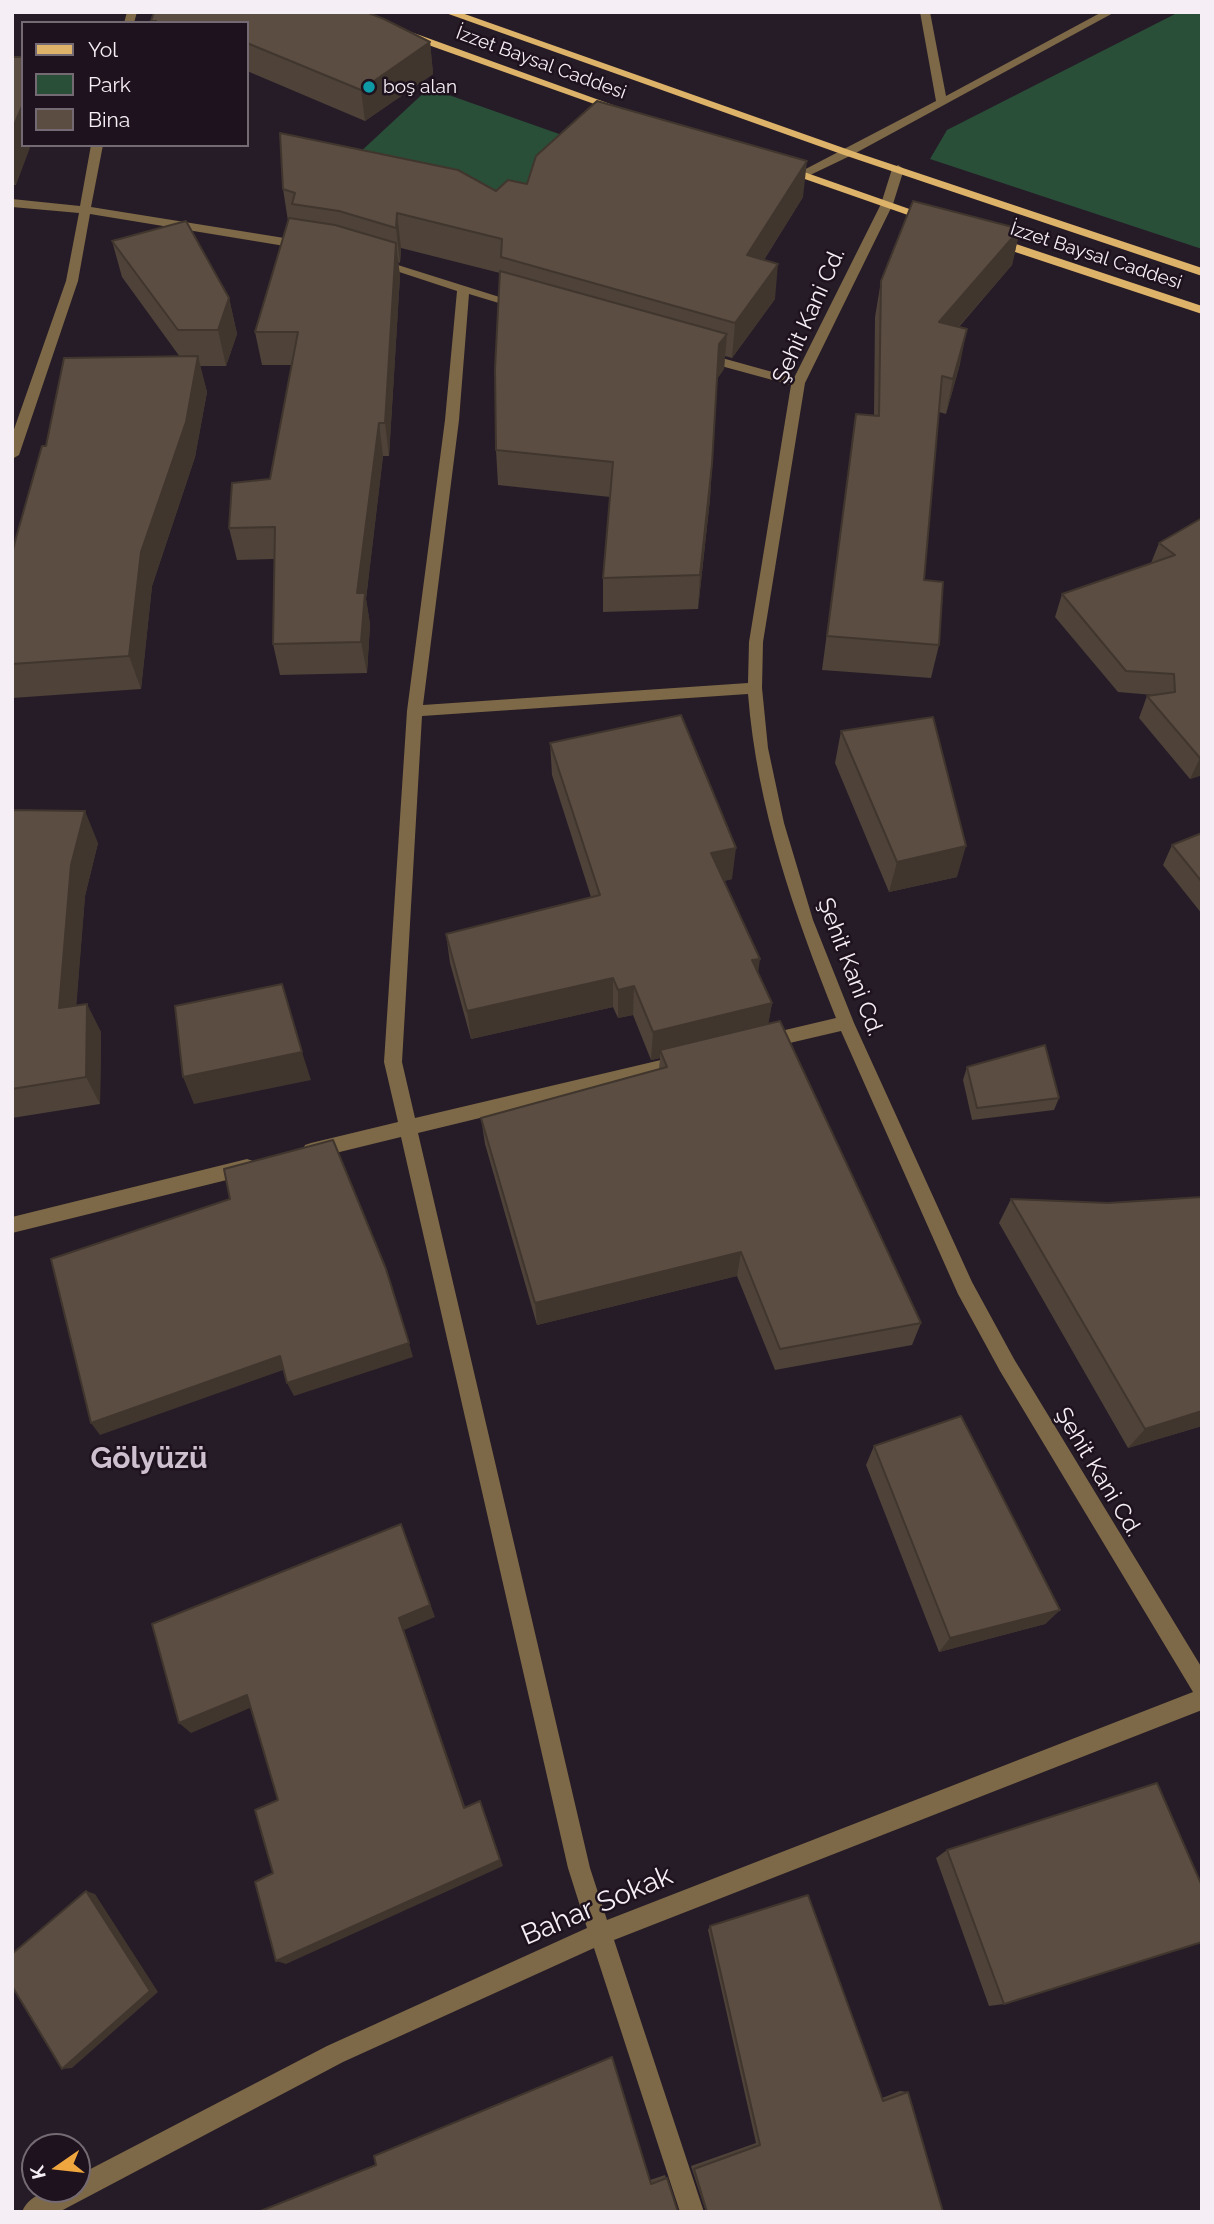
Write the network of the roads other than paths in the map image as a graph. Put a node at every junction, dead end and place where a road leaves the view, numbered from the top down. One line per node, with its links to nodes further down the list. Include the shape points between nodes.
1 (448, 12): 8 (main road, İzzet Baysal Caddesi)
2 (925, 12): 5 (street)
3 (1110, 12): 5 (street)
4 (397, 31): 6 (main road, İzzet Baysal Caddesi)
5 (942, 102): 8 (street)
6 (632, 114)
7 (97, 147): 14 (street)
8 (848, 153): 10 (main road, İzzet Baysal Caddesi); 11 (street)
9 (776, 165): 11 (main road)
10 (898, 169): 13 (street, Şehit Kani Cd.); 19 (main road, İzzet Baysal Caddesi)
11 (802, 175): 13 (main road)
12 (12, 203): 14 (street)
13 (887, 204): 15 (main road); 24 (street, Şehit Kani Cd.)
14 (85, 210): 17 (street); 25 (street, via 72,281)
15 (939, 222)
16 (979, 235): 22 (main road, İzzet Baysal Caddesi)
17 (320, 248)
18 (370, 261): 20 (street)
19 (1202, 272)
20 (463, 289): 21 (street); 27 (street, via 452,420)
21 (530, 308)
22 (1202, 310)
23 (691, 353): 24 (street)
24 (799, 383): 26 (street, Şehit Kani Cd., via 756,642)
25 (12, 455)
26 (755, 688): 27 (street); 28 (street, Şehit Kani Cd., via 776,823 805,920)
27 (415, 711): 31 (street, via 393,1062)
28 (846, 1023): 29 (street); 35 (street, Şehit Kani Cd., via 965,1288)
29 (753, 1045)
30 (700, 1058): 31 (street)
31 (408, 1127): 32 (street); 37 (street, via 579,1868)
32 (289, 1157)
33 (263, 1163): 34 (street)
34 (12, 1225)
35 (1202, 1688)
36 (1202, 1699): 37 (street, Bahar Sokak)
37 (599, 1934): 38 (street, Bahar Sokak, via 335,2054); 39 (street)
38 (34, 2212)
39 (692, 2212)

